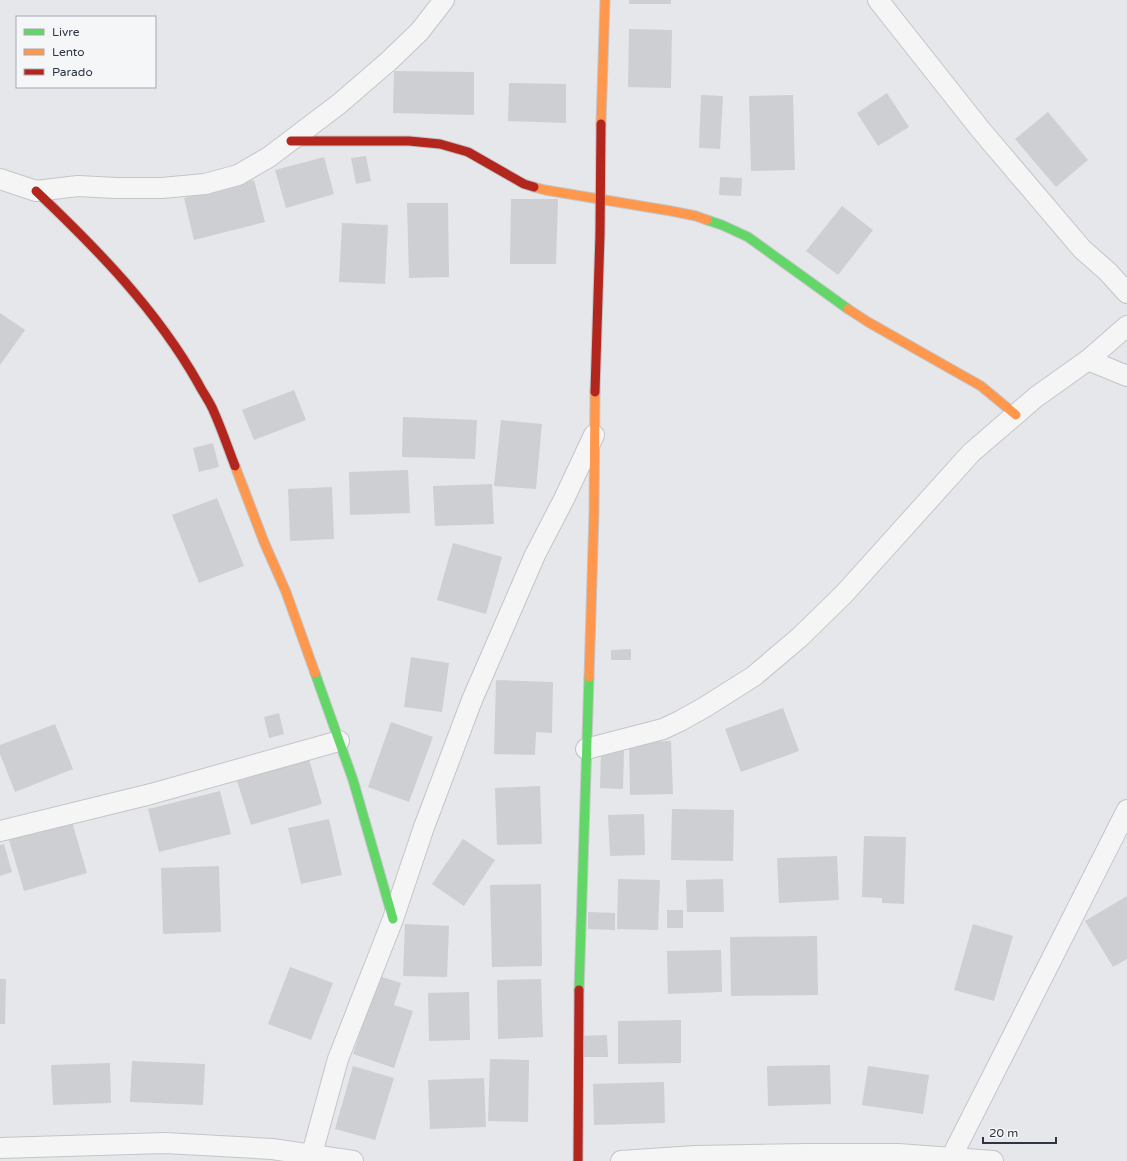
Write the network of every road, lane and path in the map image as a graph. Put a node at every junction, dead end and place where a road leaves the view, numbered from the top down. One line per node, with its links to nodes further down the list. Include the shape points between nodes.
1 (444, 0): 4 (street, via 420,31 390,60)
2 (605, 0): 7 (street)
3 (878, 0): 8 (street, via 985,134 1082,249)
4 (291, 141): 6 (street, via 238,175 205,184 162,188 78,186); 7 (street, via 409,141 440,144 468,152 524,184)
5 (0, 179): 6 (street)
6 (36, 191): 14 (street, via 102,256 149,310 186,362 214,412 286,592)
7 (600, 199): 12 (street, via 696,216 748,237 851,310 981,386); 13 (street)
8 (1127, 293)
9 (1127, 326): 10 (street)
10 (1088, 360): 11 (street); 12 (street, via 1036,397)
11 (1127, 376)
12 (1016, 415): 15 (street, via 971,453 839,599 754,676 711,704 663,729)
13 (594, 435): 15 (street); 18 (street, via 535,555 472,700)
14 (340, 740): 17 (street, via 151,794); 18 (street)
15 (586, 750): 23 (street, via 579,972)
16 (1127, 810): 21 (street)
17 (0, 830)
18 (393, 919): 20 (street, via 338,1059)
19 (0, 1148): 20 (street, via 165,1143 272,1149)
20 (311, 1158): 22 (street)
21 (952, 1158): 24 (street, via 898,1154 806,1154 695,1156); 25 (street)
22 (353, 1161)
23 (578, 1161)
24 (621, 1161)
25 (993, 1161)

